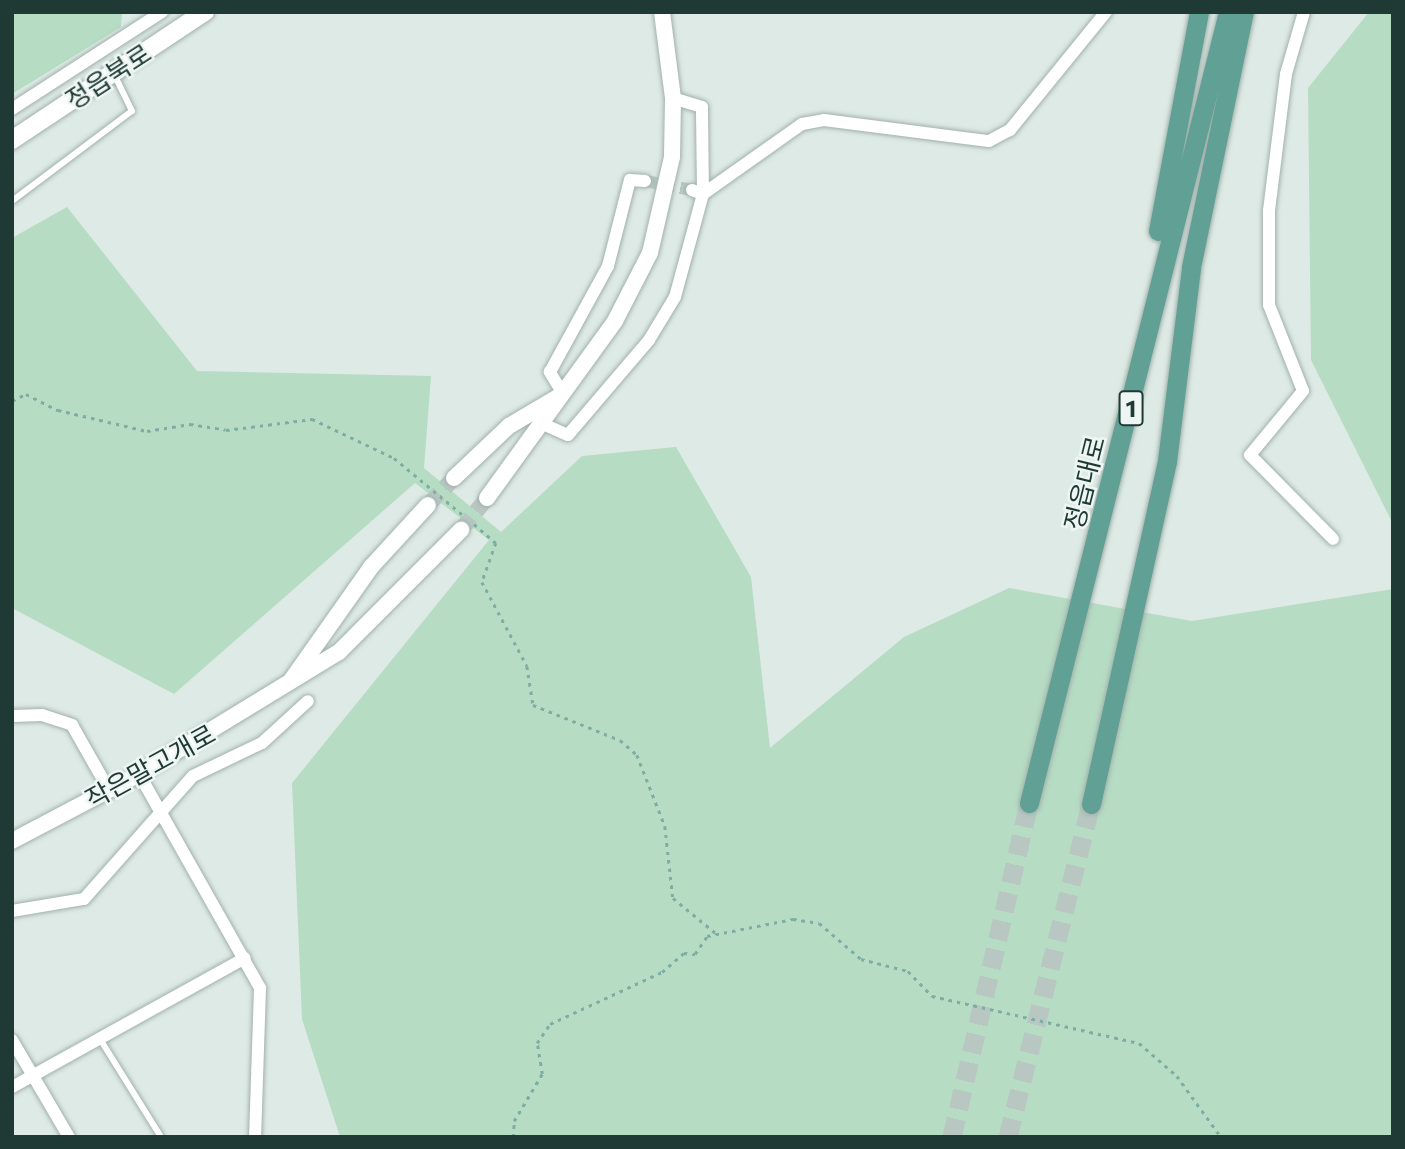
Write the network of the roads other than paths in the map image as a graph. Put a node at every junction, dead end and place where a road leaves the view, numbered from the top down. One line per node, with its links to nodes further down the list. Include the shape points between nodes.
1 (162, 12): 12 (street)
2 (205, 12): 10 (main road, 정읍북로)
3 (662, 12): 11 (street)
4 (1106, 12): 15 (street, via 1010,130 989,141 824,120 802,124)
5 (1199, 12): 18 (main road, via 1135,337)
6 (1228, 12): 18 (main road, 정읍대로 / 1)
7 (1244, 12): 17 (main road, 1)
8 (1256, 12): 17 (main road)
9 (1304, 12): 25 (street, via 1286,74 1269,210 1269,305 1303,391 1250,455)
10 (113, 73): 13 (main road, 정읍북로); 16 (lane, via 132,111)
11 (673, 98): 15 (street, via 702,107); 19 (street, via 668,186 650,253 615,321)
12 (12, 109)
13 (12, 140)
14 (645, 181): 19 (street, via 630,180 608,266 550,372)
15 (698, 192): 20 (street, via 675,297 649,340 568,435)
16 (12, 201)
17 (1191, 267): 32 (main road, 1, via 1167,461)
18 (1138, 381): 31 (main road, 정읍대로 / 1)
19 (564, 394): 20 (street); 21 (street, via 509,426)
20 (543, 424): 22 (street)
21 (454, 478)
22 (486, 498)
23 (429, 505): 26 (street, 작은말고개로, via 371,567)
24 (461, 530): 26 (street, 작은말고개로, via 378,619)
25 (1333, 539)
26 (286, 688): 29 (street, 작은말고개로)
27 (308, 701): 33 (street, via 262,743 201,770)
28 (12, 716): 30 (street, via 42,715 72,726)
29 (139, 774): 30 (street, 작은말고개로); 33 (street)
30 (109, 790): 34 (street, 작은말고개로)
31 (1030, 803)
32 (1091, 804)
33 (161, 813): 35 (street, via 84,899); 36 (street)
34 (12, 841)
35 (12, 911)
36 (245, 958): 37 (street); 43 (street, via 260,988)
37 (100, 1039): 39 (street); 42 (lane)
38 (12, 1040): 39 (street)
39 (33, 1075): 40 (street); 41 (street)
40 (12, 1087)
41 (69, 1137)
42 (161, 1137)
43 (255, 1137)

